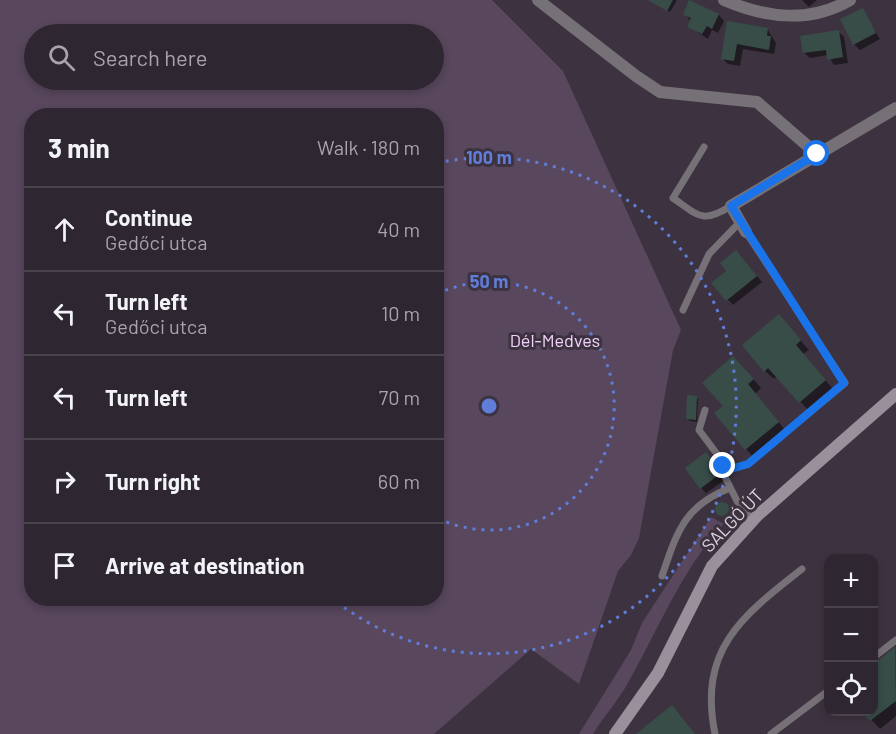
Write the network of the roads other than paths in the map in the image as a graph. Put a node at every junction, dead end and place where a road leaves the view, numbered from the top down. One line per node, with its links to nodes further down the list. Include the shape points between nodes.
1 (538, 0): 6 (street, via 660,92 757,102)
2 (724, 0): 3 (street, via 760,13 795,17 820,14)
3 (850, 0)
4 (896, 108): 6 (street)
5 (704, 147): 7 (lane, via 673,198 698,216 713,217)
6 (817, 154): 7 (street)
7 (731, 206): 8 (street)
8 (743, 227): 9 (lane, via 710,254); 12 (lane, via 844,383 748,464)
9 (683, 310)
10 (896, 394): 14 (main road, SALGÓ ÚT)
11 (705, 410): 12 (lane, via 699,430 716,450)
12 (724, 471): 13 (lane)
13 (730, 488): 14 (lane); 16 (lane, via 702,502 684,520)
14 (753, 520): 20 (main road, SALGÓ ÚT, via 712,566 658,673)
15 (802, 569): 21 (lane, via 734,627 721,650 713,682)
16 (662, 576)
17 (896, 640): 18 (lane)
18 (878, 653)
19 (824, 694): 22 (lane)
20 (615, 734)
21 (715, 734)
22 (771, 734)

